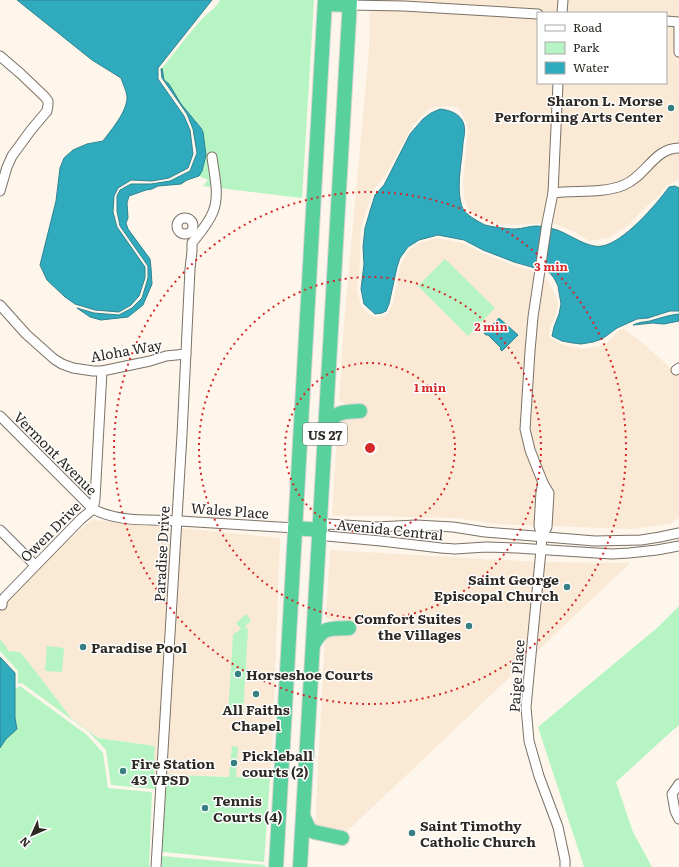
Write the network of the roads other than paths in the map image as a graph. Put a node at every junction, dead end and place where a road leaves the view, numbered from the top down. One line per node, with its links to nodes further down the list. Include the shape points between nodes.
1 (563, 0): 5 (street)
2 (325, 2): 3 (highway); 27 (highway, US 27)
3 (350, 2): 4 (street); 21 (highway, US 27)
4 (404, 3): 6 (street)
5 (562, 12)
6 (537, 14)
7 (667, 21): 8 (street)
8 (679, 22): 9 (street)
9 (679, 52)
10 (0, 56): 14 (street, via 48,101 47,111 6,167)
11 (558, 84): 15 (street, Paige Place)
12 (679, 148): 15 (street, via 667,150 656,157 641,174 623,185 600,190)
13 (212, 157): 17 (street, via 216,202 209,219)
14 (0, 191)
15 (553, 192): 31 (street, Paige Place, via 534,317 525,429 543,483 539,526)
16 (188, 233): 17 (street, Paradise Drive)
17 (192, 243): 19 (street, Paradise Drive)
18 (0, 305): 20 (street, Aloha Way, via 54,360 72,368)
19 (186, 354): 20 (street, Aloha Way, via 166,356); 25 (street, Paradise Drive)
20 (102, 371): 24 (street, Owen Drive)
21 (328, 391): 23 (highway, US 27); 23 (highway, via 336,404 360,411 342,412)
22 (0, 416): 24 (street, Vermont Avenue)
23 (325, 428): 29 (highway, US 27)
24 (93, 509): 25 (street, Wales Place, via 121,518); 35 (street, Owen Drive)
25 (177, 520): 27 (street, Wales Place); 44 (street, Paradise Drive)
26 (377, 527): 29 (street, Avenida Central, via 328,524); 31 (street, Avenida Central, via 453,527); 32 (street)
27 (295, 528): 29 (highway); 45 (highway, US 27)
28 (0, 530): 35 (street)
29 (320, 530): 32 (street, Avenida Central, via 327,536); 37 (highway, US 27)
30 (677, 533): 31 (street, Avenida Central, via 623,541); 33 (street)
31 (542, 536): 34 (street, Paige Place)
32 (376, 540): 34 (street, Avenida Central, via 441,548 494,547)
33 (679, 546): 34 (street, Avenida Central, via 612,554)
34 (542, 550): 43 (street, Paige Place, via 526,707 530,741 539,776 558,827)
35 (35, 566): 36 (street, Owen Drive, via 5,597)
36 (2, 605)
37 (315, 610): 38 (highway, US 27); 38 (highway, via 323,622 349,628 324,631 317,637)
38 (313, 646): 40 (highway, US 27)
39 (679, 784): 41 (street, via 672,794)
40 (303, 816): 42 (highway, US 27); 42 (highway, via 309,829 314,832 342,838 315,838 304,847)
41 (679, 819)
42 (300, 860)
43 (564, 865)
44 (156, 867)
45 (276, 867)

